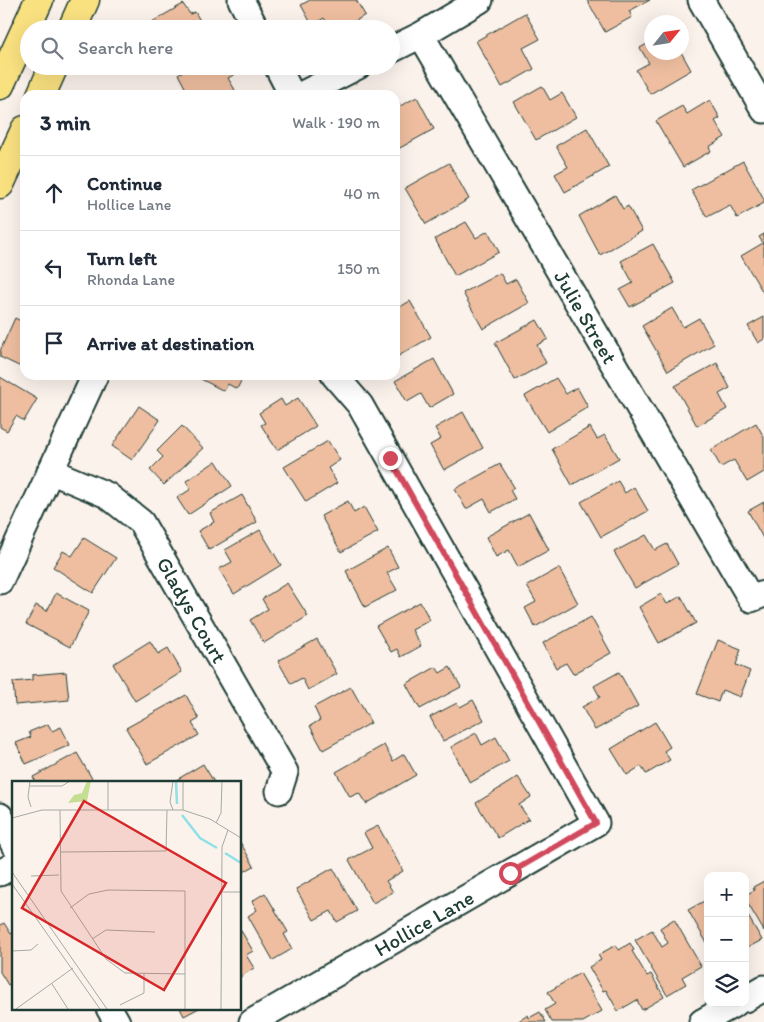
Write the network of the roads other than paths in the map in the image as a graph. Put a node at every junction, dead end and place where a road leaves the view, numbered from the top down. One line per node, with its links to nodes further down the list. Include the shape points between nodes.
1 (39, 0): 6 (main road)
2 (85, 0): 7 (main road)
3 (241, 0): 8 (street)
4 (480, 0): 9 (street)
5 (701, 0): 19 (street)
6 (30, 20)
7 (76, 20)
8 (251, 20)
9 (421, 35): 11 (street); 26 (street, Julie Street)
10 (20, 41): 15 (main road)
11 (400, 46)
12 (50, 75): 16 (main road)
13 (282, 75): 17 (street)
14 (340, 75): 18 (street)
15 (0, 85)
16 (43, 90)
17 (289, 90)
18 (311, 90)
19 (764, 110)
20 (20, 141): 21 (main road)
21 (0, 184)
22 (93, 380): 24 (street)
23 (338, 380): 37 (street, Hollice Lane, via 360,406 596,823)
24 (50, 471): 25 (street); 27 (street, Gladys Court, via 108,495 141,522 285,772)
25 (0, 582)
26 (757, 596)
27 (279, 791)
28 (0, 816): 29 (street)
29 (12, 840)
30 (12, 867): 31 (street)
31 (0, 873)
32 (764, 988): 33 (street)
33 (749, 996)
34 (729, 1007): 38 (street)
35 (110, 1010): 36 (street)
36 (117, 1022)
37 (252, 1022)
38 (703, 1022)

